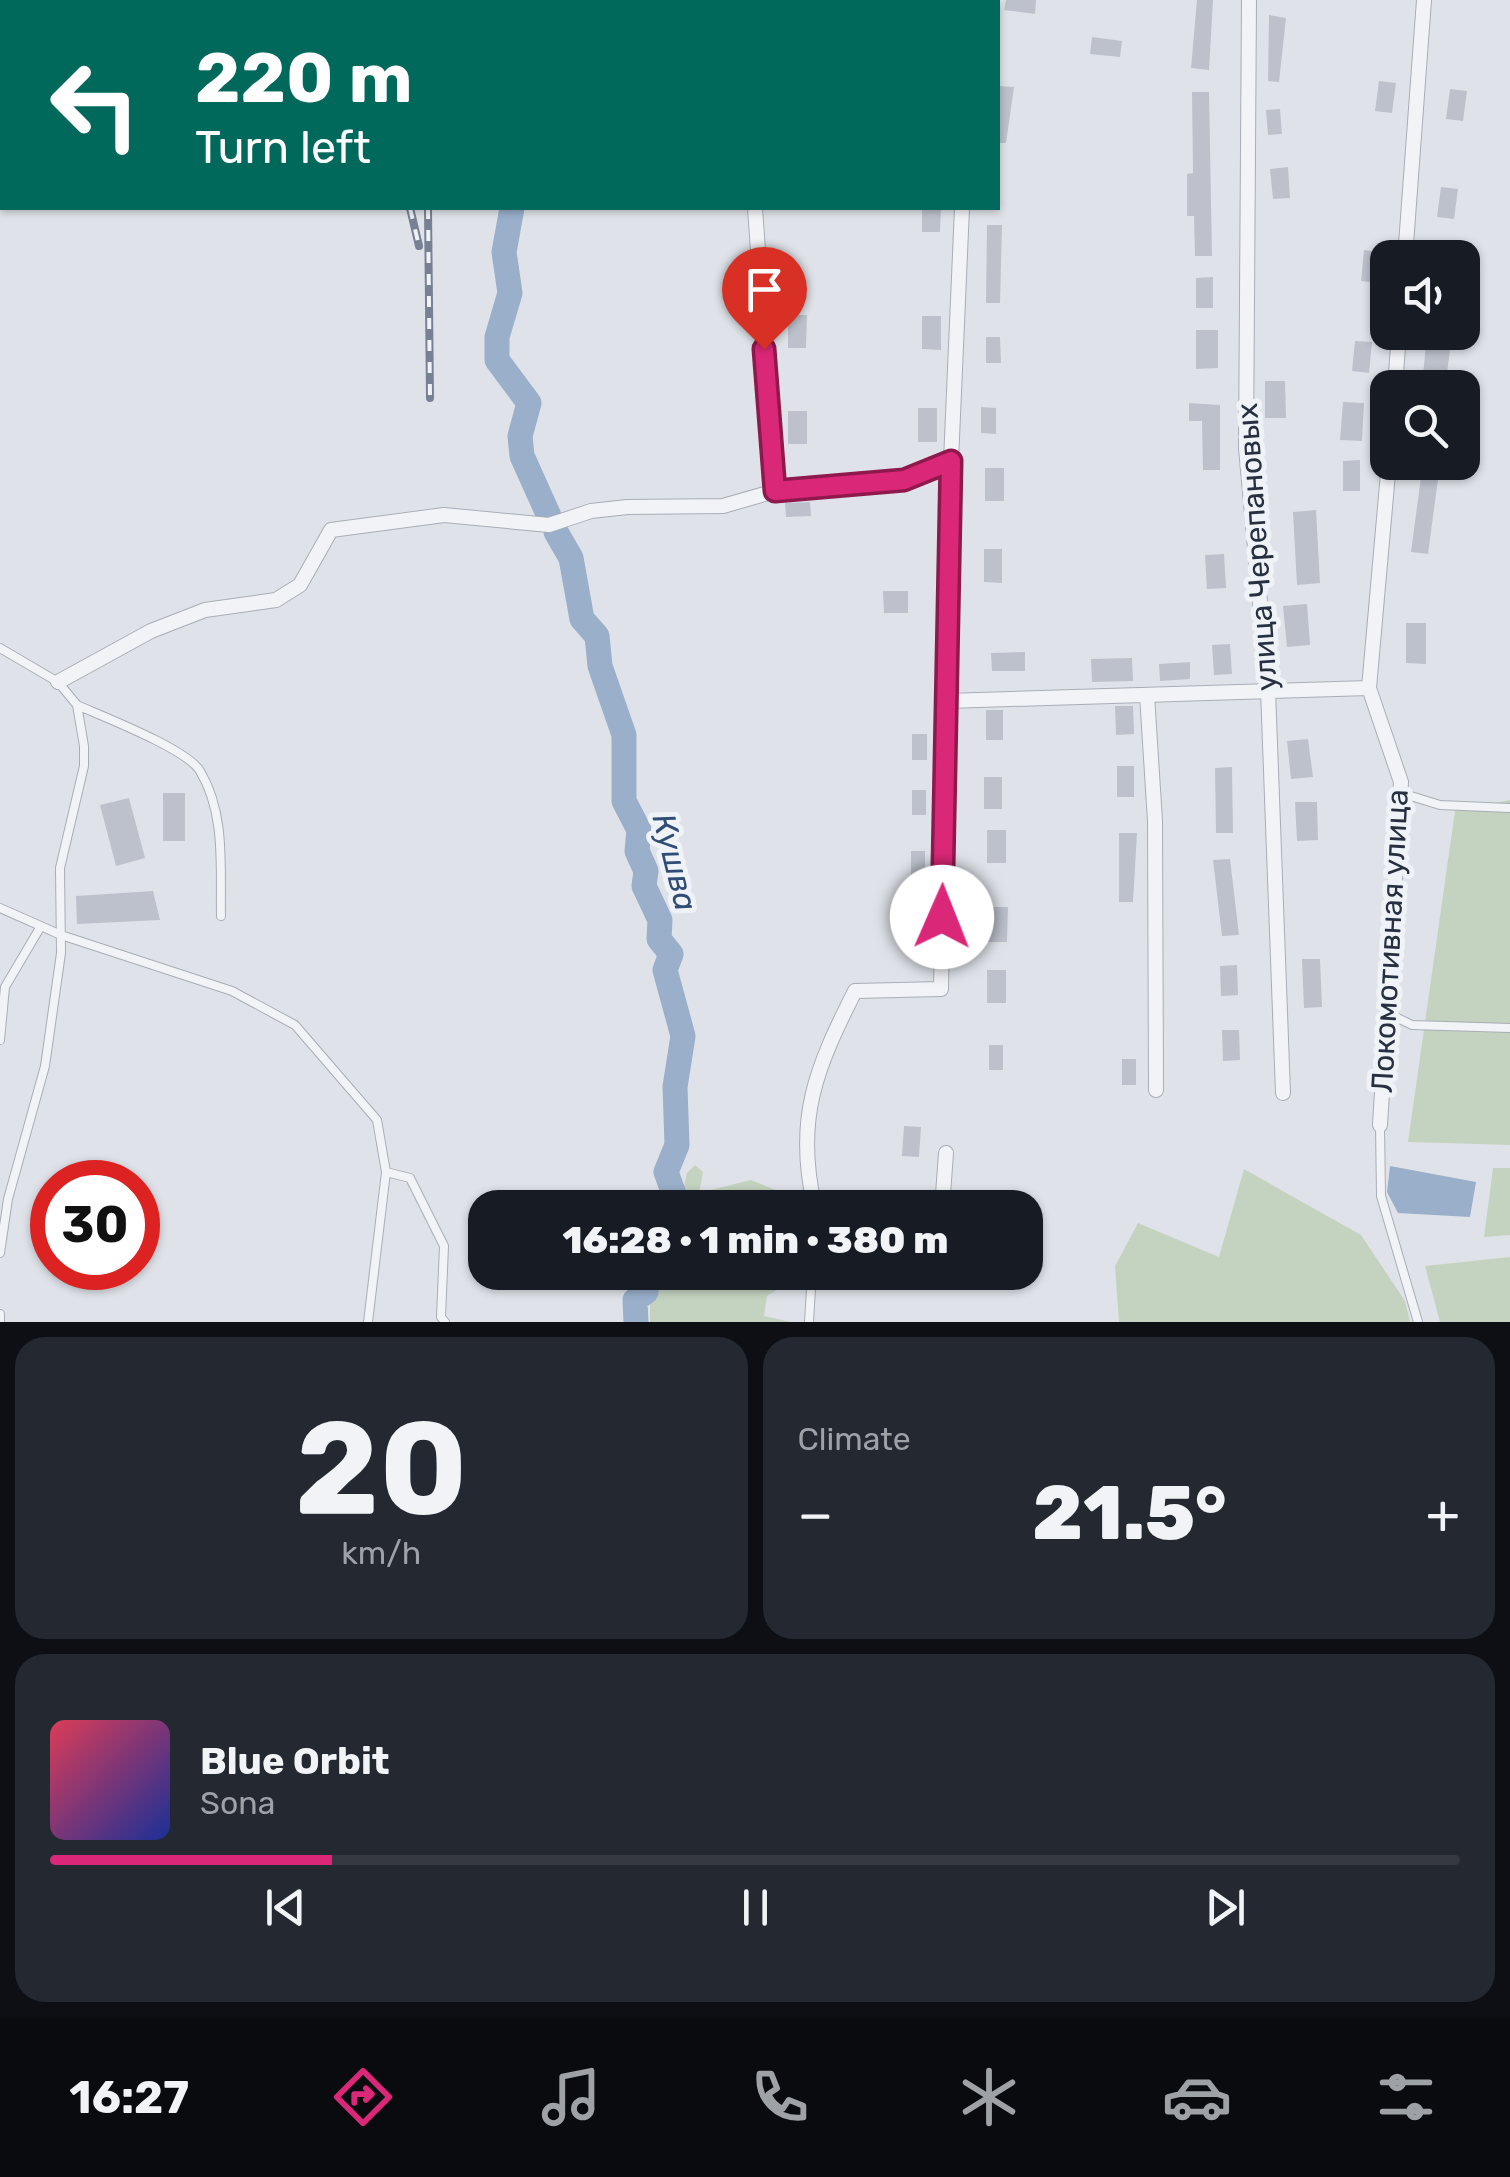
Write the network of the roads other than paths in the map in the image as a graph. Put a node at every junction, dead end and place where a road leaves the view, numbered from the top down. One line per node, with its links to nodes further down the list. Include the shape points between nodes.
1 (1248, 0): 12 (street, улица Черепановых, via 1246,448)
2 (1424, 0): 5 (street)
3 (755, 210): 8 (street)
4 (962, 210): 6 (street)
5 (1406, 240)
6 (951, 461): 8 (street, via 904,480); 14 (street)
7 (1387, 480): 11 (street, Локомотивная улица)
8 (775, 491): 10 (street, via 722,506 591,511 549,525 444,515 331,530 300,584 276,600 206,610)
9 (0, 648): 10 (lane)
10 (58, 682): 15 (lane)
11 (1369, 688): 12 (street); 16 (street, Локомотивная улица)
12 (1268, 690): 13 (street); 26 (street, улица Черепановых)
13 (1147, 695): 14 (street); 25 (street, via 1155,821)
14 (947, 702): 30 (street, via 941,989 855,991 810,1094 804,1141)
15 (77, 706): 19 (lane, via 148,736 199,768 218,818); 21 (lane, via 84,766 60,868)
16 (1400, 792): 17 (lane, via 1440,805); 22 (street, Локомотивная улица)
17 (1510, 808)
18 (0, 908): 20 (lane)
19 (221, 916)
20 (41, 926): 21 (lane); 24 (lane, via 5,988)
21 (61, 934): 29 (lane, via 232,991 295,1025 377,1120); 32 (lane, via 44,1066)
22 (1387, 1013): 23 (lane, via 1412,1026); 27 (street, Локомотивная улица)
23 (1510, 1028)
24 (0, 1040)
25 (1156, 1090)
26 (1283, 1093)
27 (1380, 1125): 39 (lane, via 1381,1196)
28 (946, 1153): 31 (street)
29 (386, 1172): 36 (lane); 37 (lane, via 410,1178 444,1246)
30 (812, 1190)
31 (943, 1190)
32 (0, 1253)
33 (811, 1290): 38 (lane)
34 (0, 1314): 35 (lane)
35 (0, 1322)
36 (368, 1322)
37 (445, 1322)
38 (809, 1322)
39 (1418, 1322)

